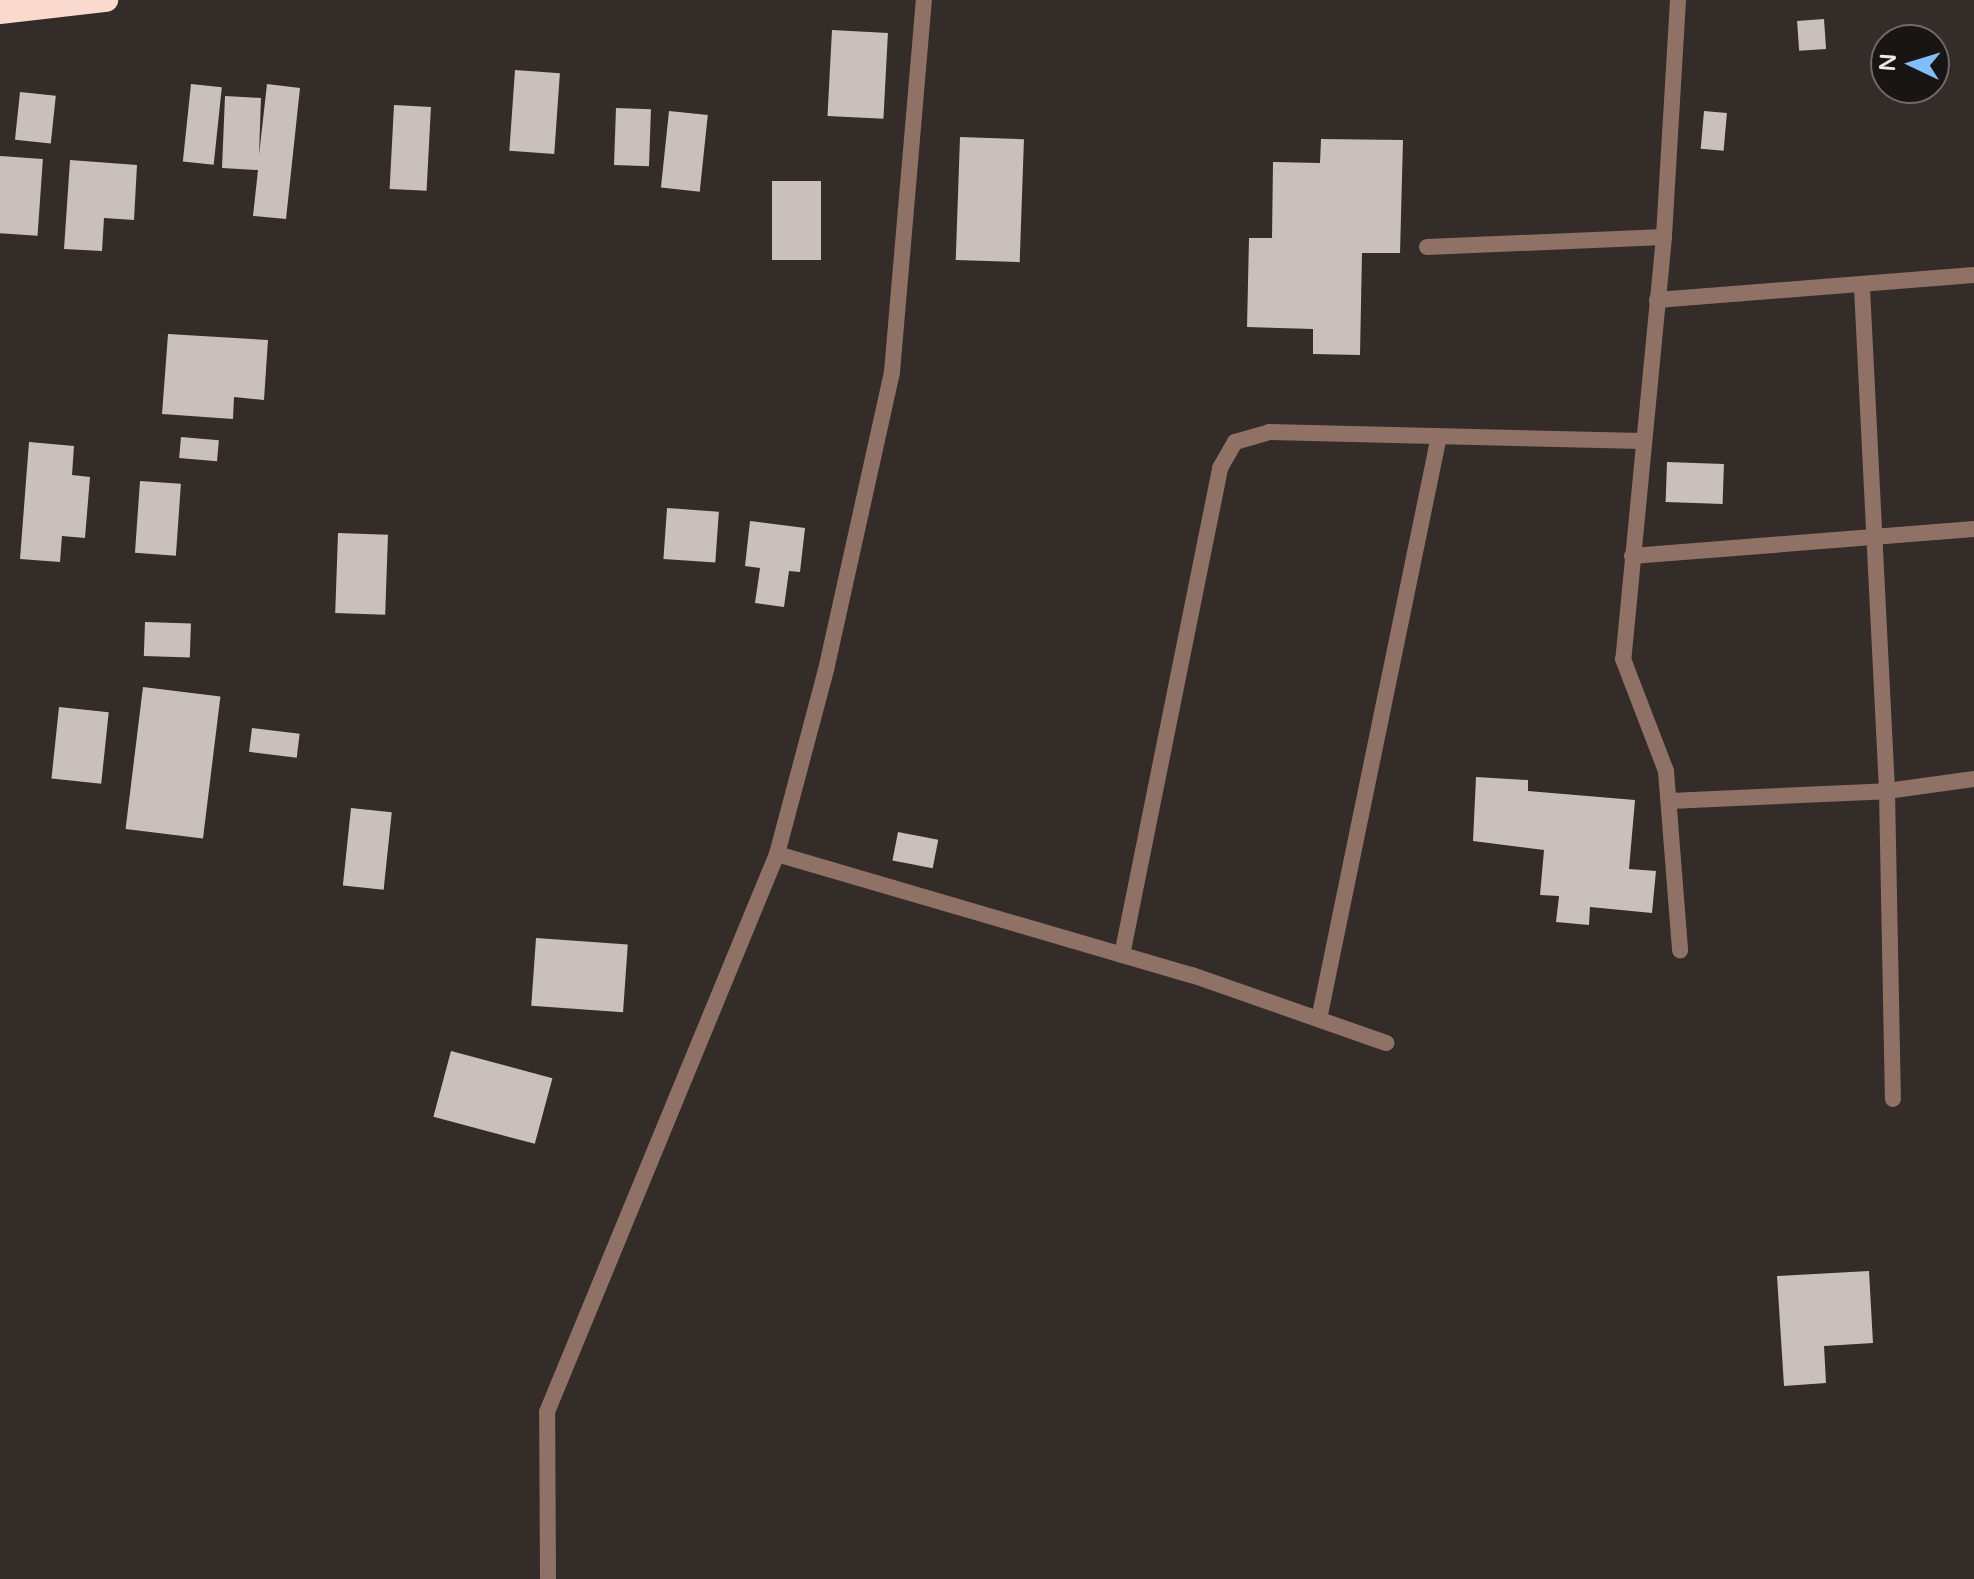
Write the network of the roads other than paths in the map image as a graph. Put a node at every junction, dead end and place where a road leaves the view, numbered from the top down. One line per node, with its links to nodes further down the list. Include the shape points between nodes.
1 (106, 0): 4 (highway)
2 (924, 0): 18 (street, via 892,372)
3 (1678, 0): 5 (street)
4 (0, 12)
5 (1664, 237): 6 (street); 9 (street)
6 (1427, 247)
7 (1974, 275): 8 (street)
8 (1862, 288): 9 (street); 13 (street)
9 (1657, 300): 11 (street)
10 (1439, 436): 11 (street); 20 (street, via 1248,433 1227,451); 21 (street)
11 (1642, 441): 14 (street)
12 (1974, 529): 13 (street)
13 (1869, 537): 14 (street); 16 (street)
14 (1632, 556): 17 (street, via 1625,676 1666,771)
15 (1974, 779): 16 (street)
16 (1887, 791): 17 (street); 23 (street)
17 (1670, 801): 19 (street)
18 (777, 854): 20 (street); 24 (street, via 547,1412)
19 (1680, 950)
20 (1122, 955): 21 (street)
21 (1319, 1019): 22 (street)
22 (1386, 1043)
23 (1893, 1099)
24 (548, 1579)

